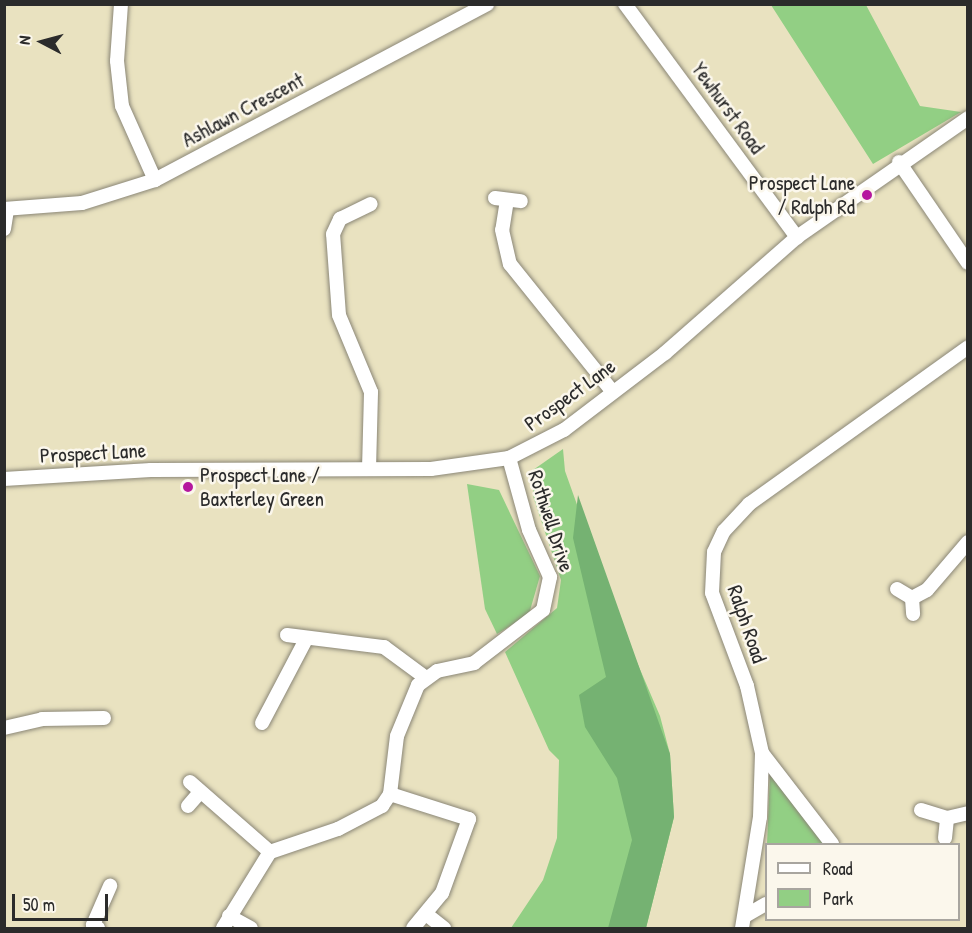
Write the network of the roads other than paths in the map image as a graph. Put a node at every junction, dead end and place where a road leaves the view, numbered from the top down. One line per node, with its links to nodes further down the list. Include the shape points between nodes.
1 (121, 4): 6 (street, via 117,43 122,106)
2 (487, 4): 6 (street, Ashlawn Crescent)
3 (625, 4): 11 (street, Yewhurst Road)
4 (968, 118): 5 (street, Prospect Lane)
5 (898, 162): 11 (street, Prospect Lane); 12 (street)
6 (154, 180): 9 (street, Ashlawn Crescent, via 82,203)
7 (521, 201): 14 (street, via 501,199 502,230 510,264)
8 (371, 204): 16 (street, via 340,219 333,234 339,315 371,392)
9 (6, 209): 10 (street)
10 (4, 229)
11 (797, 237): 14 (street, Prospect Lane, via 665,353)
12 (968, 264)
13 (968, 346): 28 (street, Ralph Road, via 749,504 719,539 711,560 712,593 747,686)
14 (612, 391): 15 (street, Prospect Lane, via 539,447)
15 (509, 458): 16 (street, Prospect Lane, via 474,467); 24 (street, Rothwell Drive, via 529,530 550,577 543,610 474,663)
16 (369, 469): 17 (street, Prospect Lane, via 151,470)
17 (4, 479)
18 (968, 542): 20 (street, via 927,590)
19 (897, 589): 20 (street)
20 (912, 598): 21 (street)
21 (913, 614)
22 (287, 635): 23 (street)
23 (304, 641): 24 (street, via 384,647); 26 (street)
24 (426, 678): 29 (street, via 397,736)
25 (104, 718): 27 (street, via 42,719)
26 (262, 723)
27 (4, 728)
28 (762, 753): 35 (street); 41 (street, Ralph Road, via 760,817)
29 (390, 794): 36 (street, via 369,816); 39 (street, via 469,819 442,894)
30 (188, 806): 36 (street, via 195,787)
31 (921, 810): 33 (street)
32 (968, 813): 33 (street)
33 (946, 818): 34 (street)
34 (945, 838)
35 (831, 843)
36 (270, 852): 40 (street)
37 (110, 886): 42 (street)
38 (765, 905): 41 (street)
39 (426, 914): 44 (street); 45 (street)
40 (226, 922): 43 (street)
41 (744, 922)
42 (94, 927)
43 (251, 928)
44 (413, 928)
45 (444, 928)

